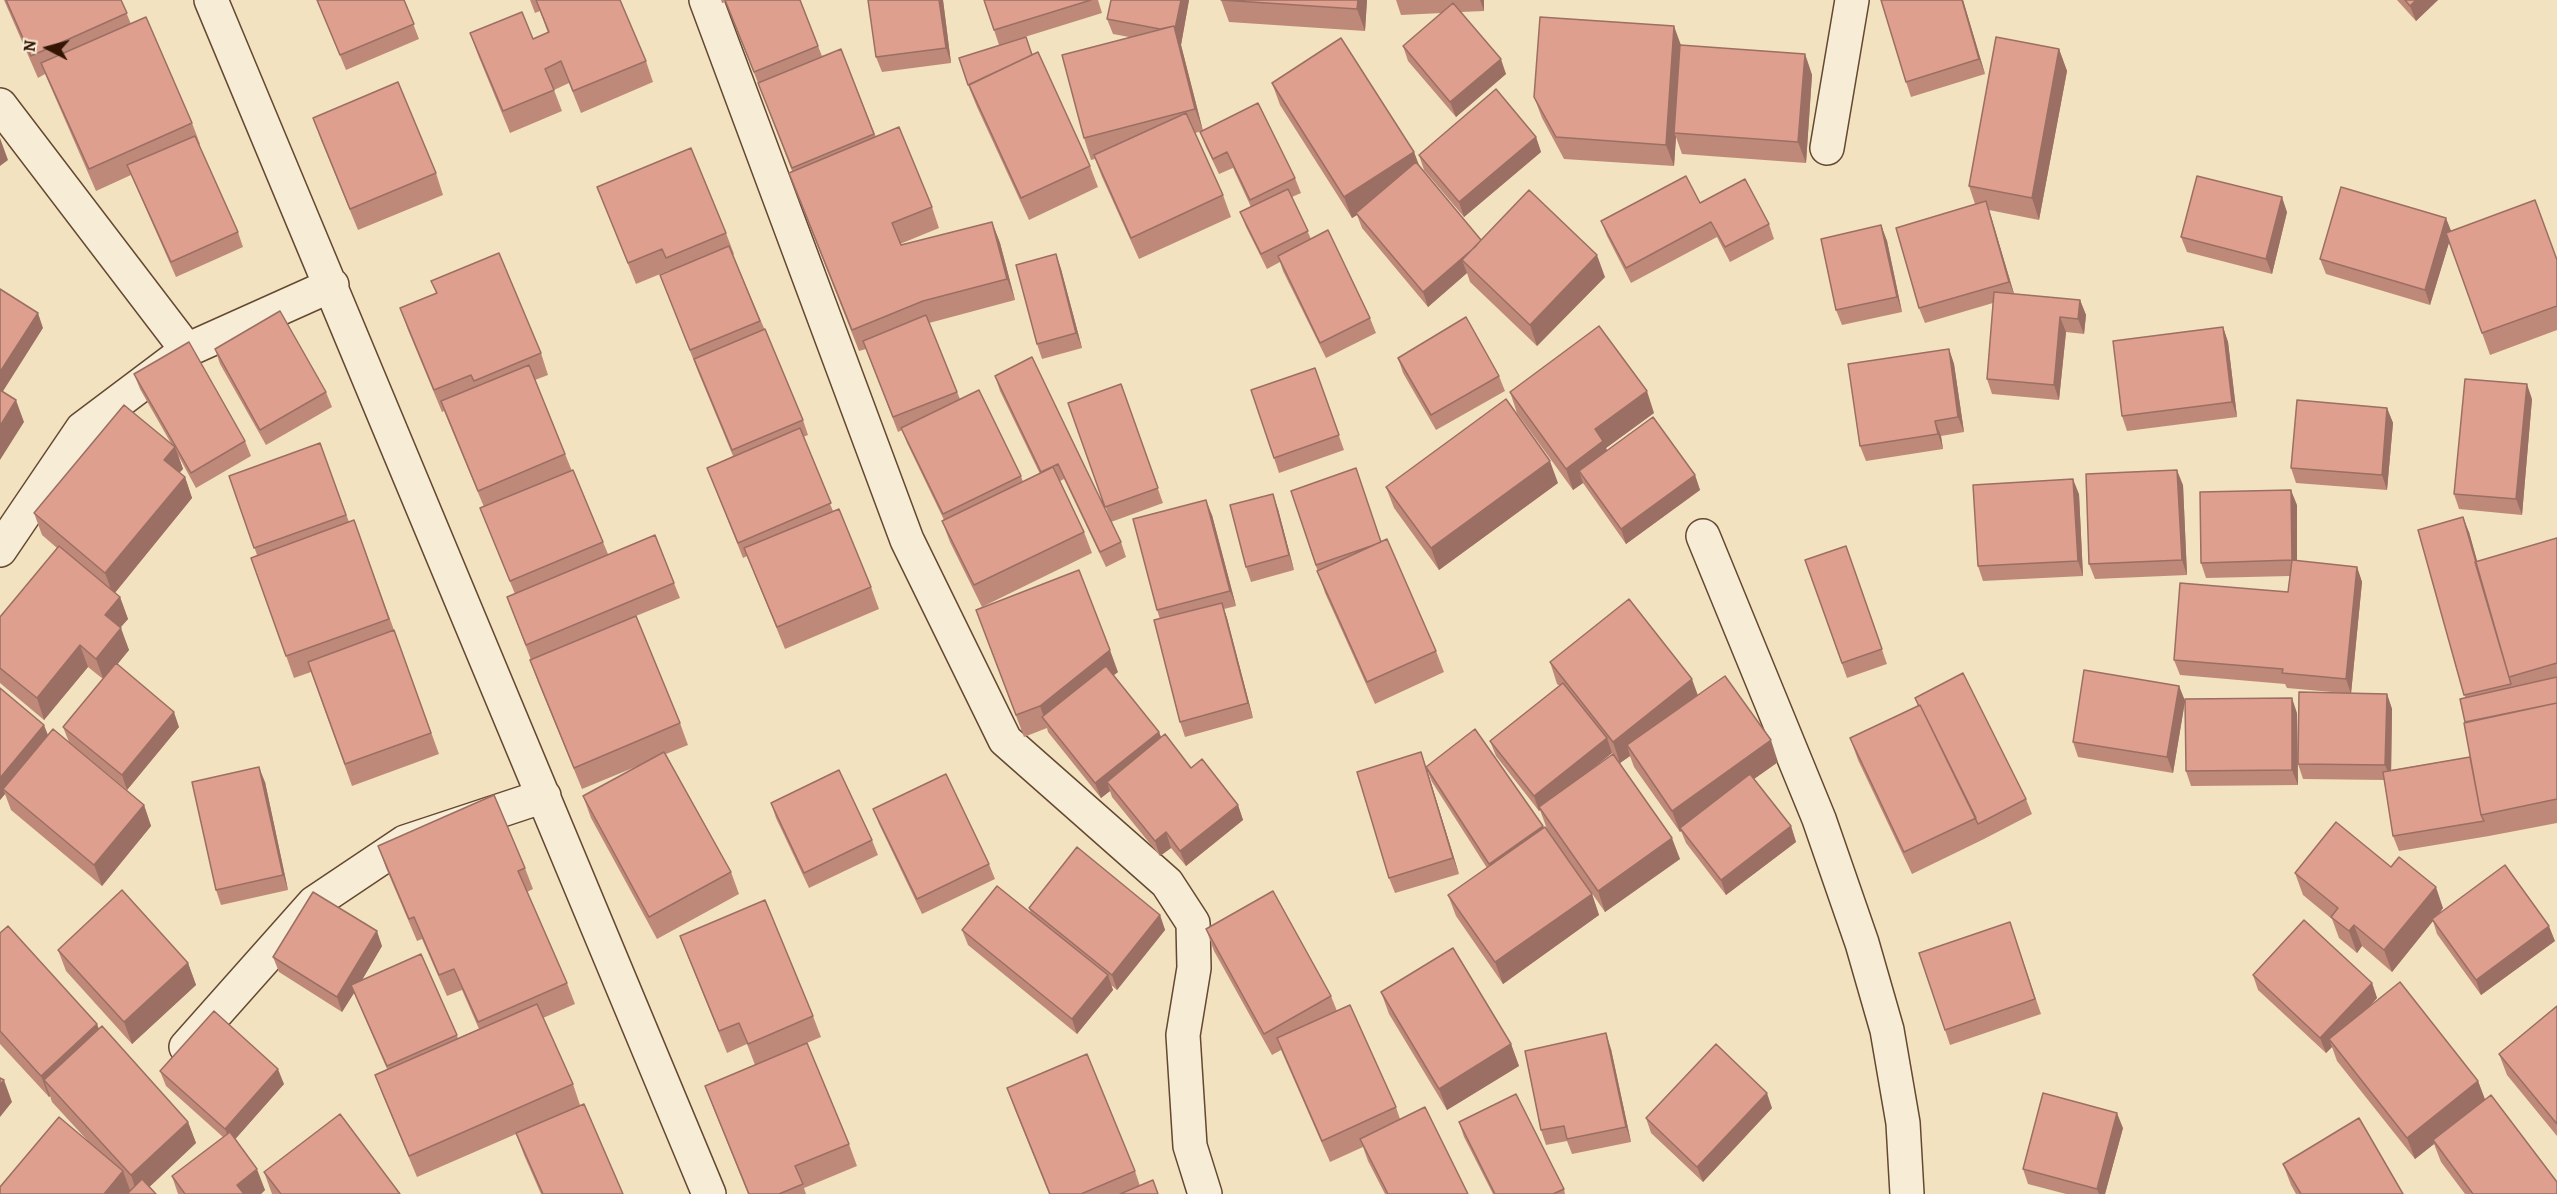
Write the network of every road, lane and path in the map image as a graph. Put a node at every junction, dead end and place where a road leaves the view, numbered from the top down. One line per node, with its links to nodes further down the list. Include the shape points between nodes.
1 (212, 0): 6 (street)
2 (706, 0): 13 (street, via 907,540 1005,740 1167,883 1193,923 1194,968 1183,1035 1190,1146)
3 (1852, 0): 5 (street)
4 (0, 105): 7 (street)
5 (1827, 148)
6 (332, 285): 7 (street); 10 (street)
7 (187, 350): 9 (street, via 82,429)
8 (1703, 536): 14 (street, via 1819,819 1862,943 1887,1030 1903,1123)
9 (0, 550)
10 (544, 796): 11 (street, via 405,842 314,903); 12 (street)
11 (175, 1059)
12 (709, 1194)
13 (1204, 1194)
14 (1906, 1194)

